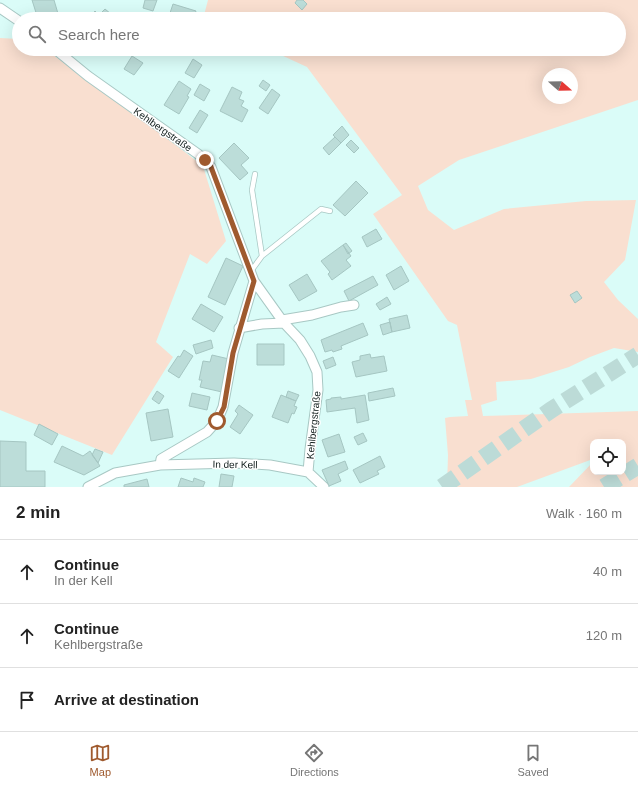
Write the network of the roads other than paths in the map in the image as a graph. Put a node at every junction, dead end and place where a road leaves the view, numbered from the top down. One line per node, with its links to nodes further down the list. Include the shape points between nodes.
1 (0, 8): 2 (street)
2 (12, 17)
3 (64, 56): 7 (street, Kehlbergstraße, via 205,160 211,167)
4 (255, 174): 6 (lane, via 252,190)
5 (330, 211): 6 (lane, via 321,209)
6 (262, 256): 7 (lane)
7 (250, 271): 8 (street, Kehlbergstraße)
8 (254, 281): 10 (street, Kehlbergstraße); 11 (street)
9 (354, 305): 10 (street)
10 (283, 321): 11 (street); 13 (street, Kehlbergstraße, via 300,340 317,372 318,390)
11 (239, 328): 12 (street, via 224,407 217,421 207,432 161,459)
12 (160, 465): 13 (street, In der Kell, via 234,463 270,465); 14 (street, In der Kell, via 115,473)
13 (308, 472): 15 (street, Kehlbergstraße)
14 (88, 487)
15 (324, 487)

